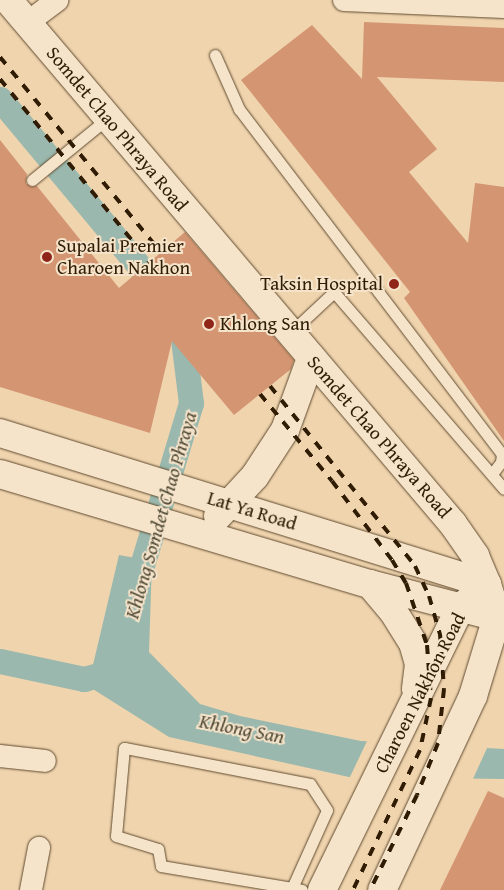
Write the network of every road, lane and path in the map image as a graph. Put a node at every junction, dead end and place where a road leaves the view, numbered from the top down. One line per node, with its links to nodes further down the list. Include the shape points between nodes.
1 (8, 0): 5 (main road, Somdet Chao Phraya Road)
2 (57, 0): 5 (street)
3 (344, 0): 4 (street)
4 (504, 6)
5 (28, 23): 7 (main road, Somdet Chao Phraya Road)
6 (215, 55): 13 (lane, via 239,109 502,454 501,462)
7 (108, 118): 8 (lane); 9 (main road, Somdet Chao Phraya Road)
8 (32, 180)
9 (290, 334): 10 (main road, Somdet Chao Phraya Road); 13 (lane, via 334,292)
10 (311, 358): 15 (main road, via 285,430 255,476); 18 (main road, Somdet Chao Phraya Road, via 453,524)
11 (0, 433): 15 (main road, Lat Ya Road)
12 (0, 474): 16 (main road, Lat Ya Road)
13 (492, 474): 14 (lane)
14 (504, 489)
15 (229, 504): 16 (main road); 18 (main road, Lat Ya Road)
16 (201, 534): 17 (main road, Lat Ya Road)
17 (370, 584): 19 (main road, Lat Ya Road); 23 (main road, via 404,625 417,652 418,677)
18 (495, 587): 19 (main road, Charoen Nakhon Road); 20 (main road, Charoen Nakhon Road)
19 (460, 608): 20 (main road, Lat Ya Road); 23 (main road, Charoen Nakhon Road)
20 (501, 618): 22 (main road, Charoen Nakhon Road)
21 (504, 668): 22 (main road)
22 (470, 705): 30 (main road, Charoen Nakhon Road)
23 (410, 709): 29 (main road, Charoen Nakhon Road)
24 (0, 756): 25 (street)
25 (45, 762)
26 (38, 848): 28 (street)
27 (297, 889): 27 (lane, via 161,866 158,849 116,836 124,748 310,784 327,810)
28 (31, 890)
29 (322, 890)
30 (382, 890)

